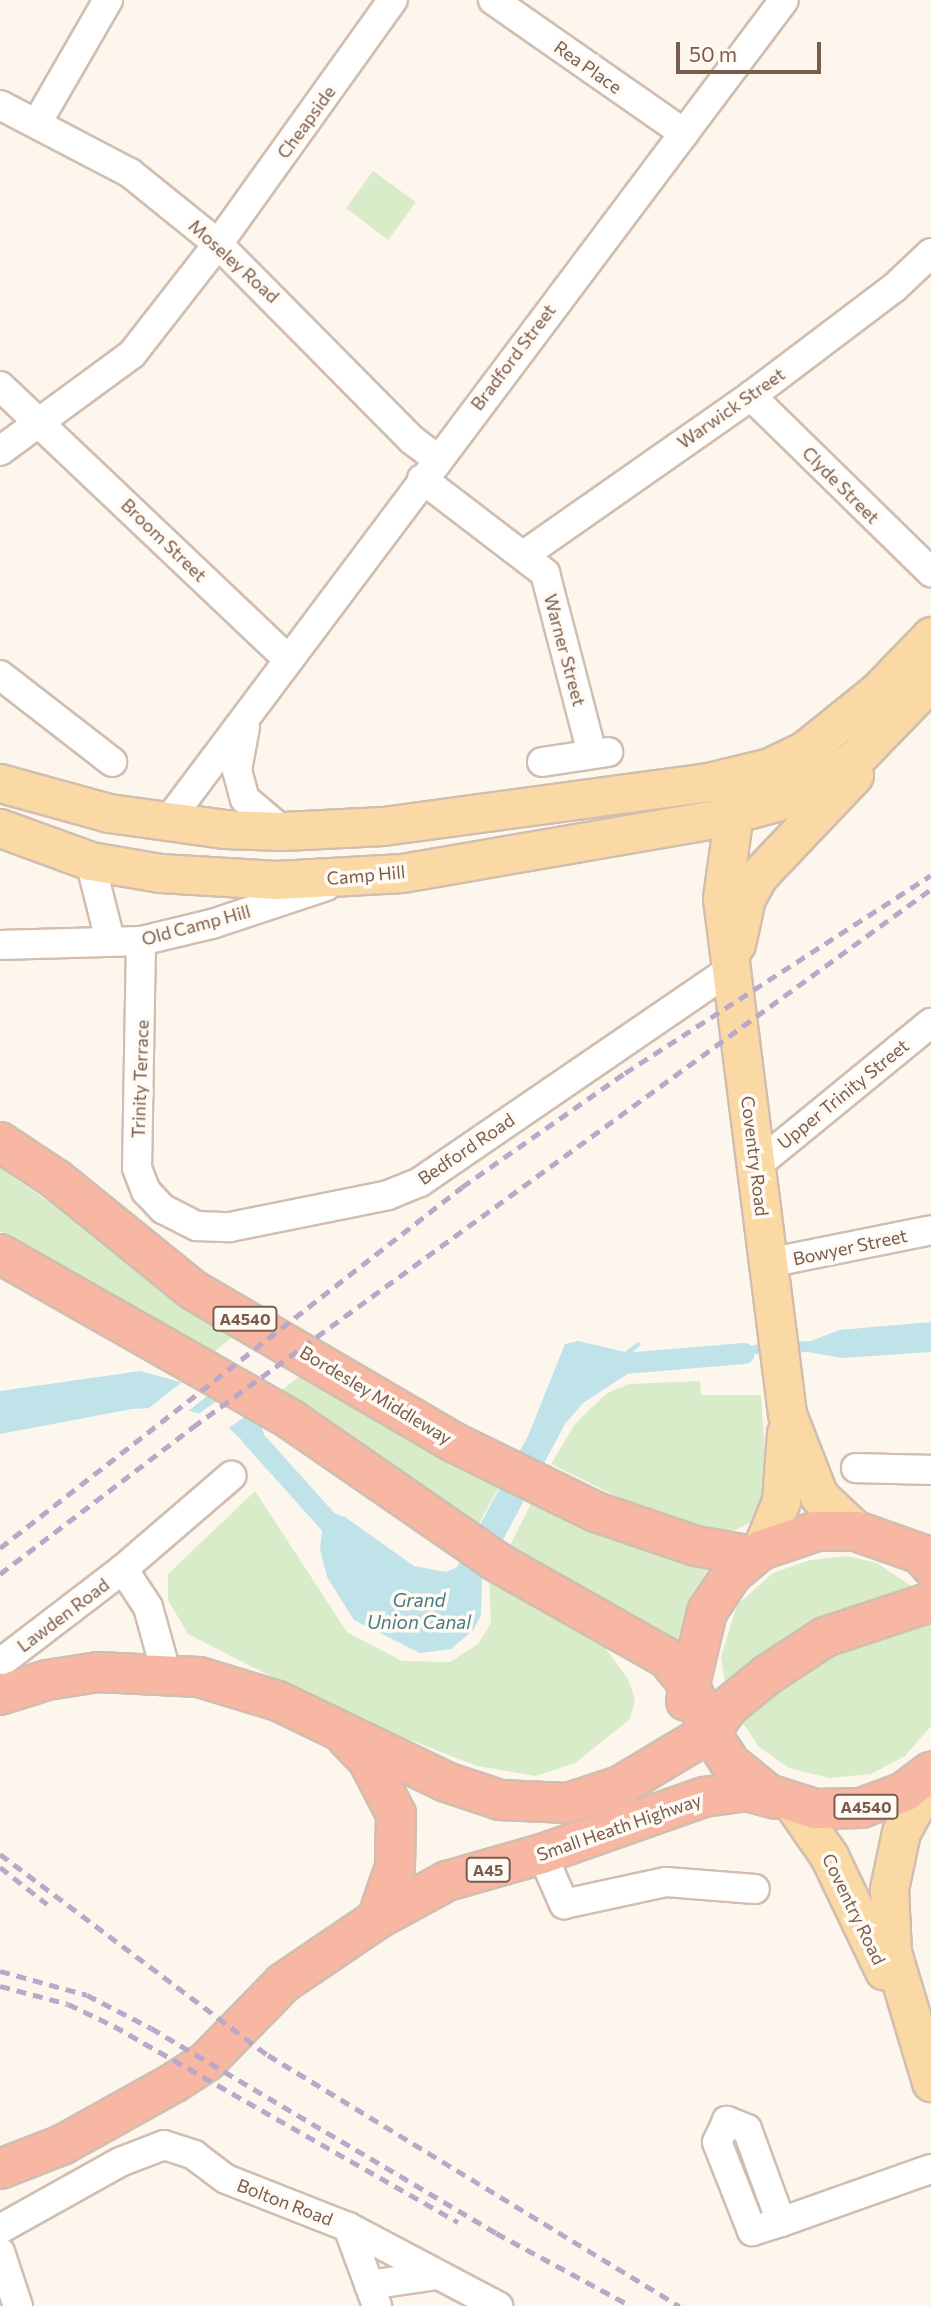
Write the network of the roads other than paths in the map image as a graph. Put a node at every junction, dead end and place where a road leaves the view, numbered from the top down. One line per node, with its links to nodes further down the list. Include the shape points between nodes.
1 (108, 0): 6 (street)
2 (393, 0): 8 (street, Cheapside)
3 (493, 0): 7 (street, Rea Place)
4 (783, 0): 7 (street, Bradford Street)
5 (0, 105): 6 (street, Moseley Road)
6 (37, 123): 8 (street, Moseley Road, via 130,173)
7 (684, 133): 14 (street, Bradford Street)
8 (218, 244): 12 (street, Cheapside, via 132,354); 14 (street, Moseley Road, via 412,440)
9 (931, 253): 11 (street, Warwick Street, via 894,288)
10 (0, 386): 12 (street, Broom Street)
11 (751, 396): 15 (street, Warwick Street); 16 (street, Clyde Street)
12 (41, 422): 13 (street, Cheapside); 18 (street, Broom Street)
13 (0, 451)
14 (429, 469): 15 (street, Warner Street); 18 (street, Bradford Street)
15 (524, 555): 24 (street, Warner Street, via 545,573 601,753)
16 (931, 572)
17 (931, 636): 25 (main road, via 835,730 770,767)
18 (287, 658): 21 (street, Bradford Street)
19 (0, 675): 23 (street)
20 (931, 681): 22 (main road)
21 (246, 717): 28 (street, Bradford Street); 31 (street, Bradford Street, via 237,770 245,799)
22 (892, 723): 27 (main road, Camp Hill, via 828,778 783,800); 39 (main road, via 863,764 759,875 746,898)
23 (112, 762)
24 (542, 762)
25 (738, 776): 27 (main road, Coventry Road); 31 (main road, via 383,825)
26 (0, 783): 28 (main road, via 64,802)
27 (734, 814): 29 (main road, Camp Hill); 35 (main road, Coventry Road)
28 (168, 821): 31 (main road); 33 (main road)
29 (665, 827): 34 (main road, Camp Hill); 35 (main road, Coventry Road, via 708,853)
30 (0, 828): 32 (main road, Camp Hill)
31 (283, 831)
32 (90, 861): 33 (main road, Camp Hill); 36 (street)
33 (160, 873): 34 (main road, Camp Hill)
34 (346, 879): 37 (street, Old Camp Hill, via 212,924)
35 (722, 898): 39 (main road, Coventry Road)
36 (110, 940): 37 (street, Old Camp Hill); 38 (street, Old Camp Hill)
37 (141, 941): 43 (street, Trinity Terrace, via 137,1168 146,1191)
38 (0, 945)
39 (733, 968): 42 (main road, Coventry Road); 43 (street, Bedford Road, via 420,1182 388,1195 230,1227 197,1226)
40 (931, 1023): 42 (street, Upper Trinity Street)
41 (0, 1142): 52 (highway, Bordesley Middleway / A4540, via 56,1179 193,1290 455,1443 596,1512 696,1546)
42 (756, 1166): 46 (main road, Coventry Road)
43 (163, 1209)
44 (931, 1230): 46 (street, Bowyer Street)
45 (0, 1254): 58 (highway, A4540, via 290,1419 497,1562 667,1658)
46 (768, 1263): 47 (main road, Coventry Road)
47 (785, 1396): 51 (main road, Coventry Road, via 819,1496); 52 (main road, Coventry Road, via 781,1501)
48 (856, 1468): 49 (street)
49 (931, 1470)
50 (231, 1476): 54 (street, Lawden Road)
51 (856, 1531): 52 (highway, A4540, via 817,1531); 53 (highway, A4540)
52 (757, 1553): 58 (highway, A4540, via 732,1574 707,1612)
53 (928, 1559)
54 (123, 1569): 56 (street, Lawden Road, via 148,1606); 57 (street, Lawden Road)
55 (931, 1602): 60 (highway, via 825,1637 729,1706)
56 (166, 1672): 57 (highway, Small Heath Highway, via 98,1672 47,1680); 59 (highway, Small Heath Highway, via 278,1700)
57 (2, 1678)
58 (690, 1686): 60 (highway, A4540); 61 (highway)
59 (337, 1728): 61 (highway, Small Heath Highway, via 446,1782 500,1800 531,1804 594,1797); 66 (highway, via 368,1760 396,1814 396,1867)
60 (710, 1732): 61 (highway, Small Heath Highway); 63 (highway, A4540, via 740,1774)
61 (672, 1754)
62 (931, 1774): 63 (highway, A4540, via 904,1792 861,1808 827,1810); 67 (main road, Coventry Road, via 891,1863 892,1952)
63 (788, 1802): 64 (highway, Small Heath Highway / A45, via 746,1791 704,1797); 67 (main road, Coventry Road, via 841,1878)
64 (542, 1854): 65 (street, via 564,1904 666,1882); 66 (highway, Small Heath Highway / A45, via 447,1881)
65 (755, 1889)
66 (377, 1919): 69 (highway, Small Heath Highway / A45, via 283,1983 206,2062 62,2145)
67 (908, 2018): 68 (main road, Coventry Road)
68 (931, 2082)
69 (0, 2169)
70 (931, 2169): 71 (street)
71 (781, 2222)
72 (348, 2227): 73 (street, Bolton Road, via 226,2179 194,2155 164,2145 120,2162); 75 (street, Bolton Road); 76 (street)
73 (0, 2230)
74 (0, 2252): 77 (street)
75 (437, 2275): 76 (street); 78 (street, Bolton Road)
76 (373, 2295)
77 (18, 2306)
78 (498, 2306)

